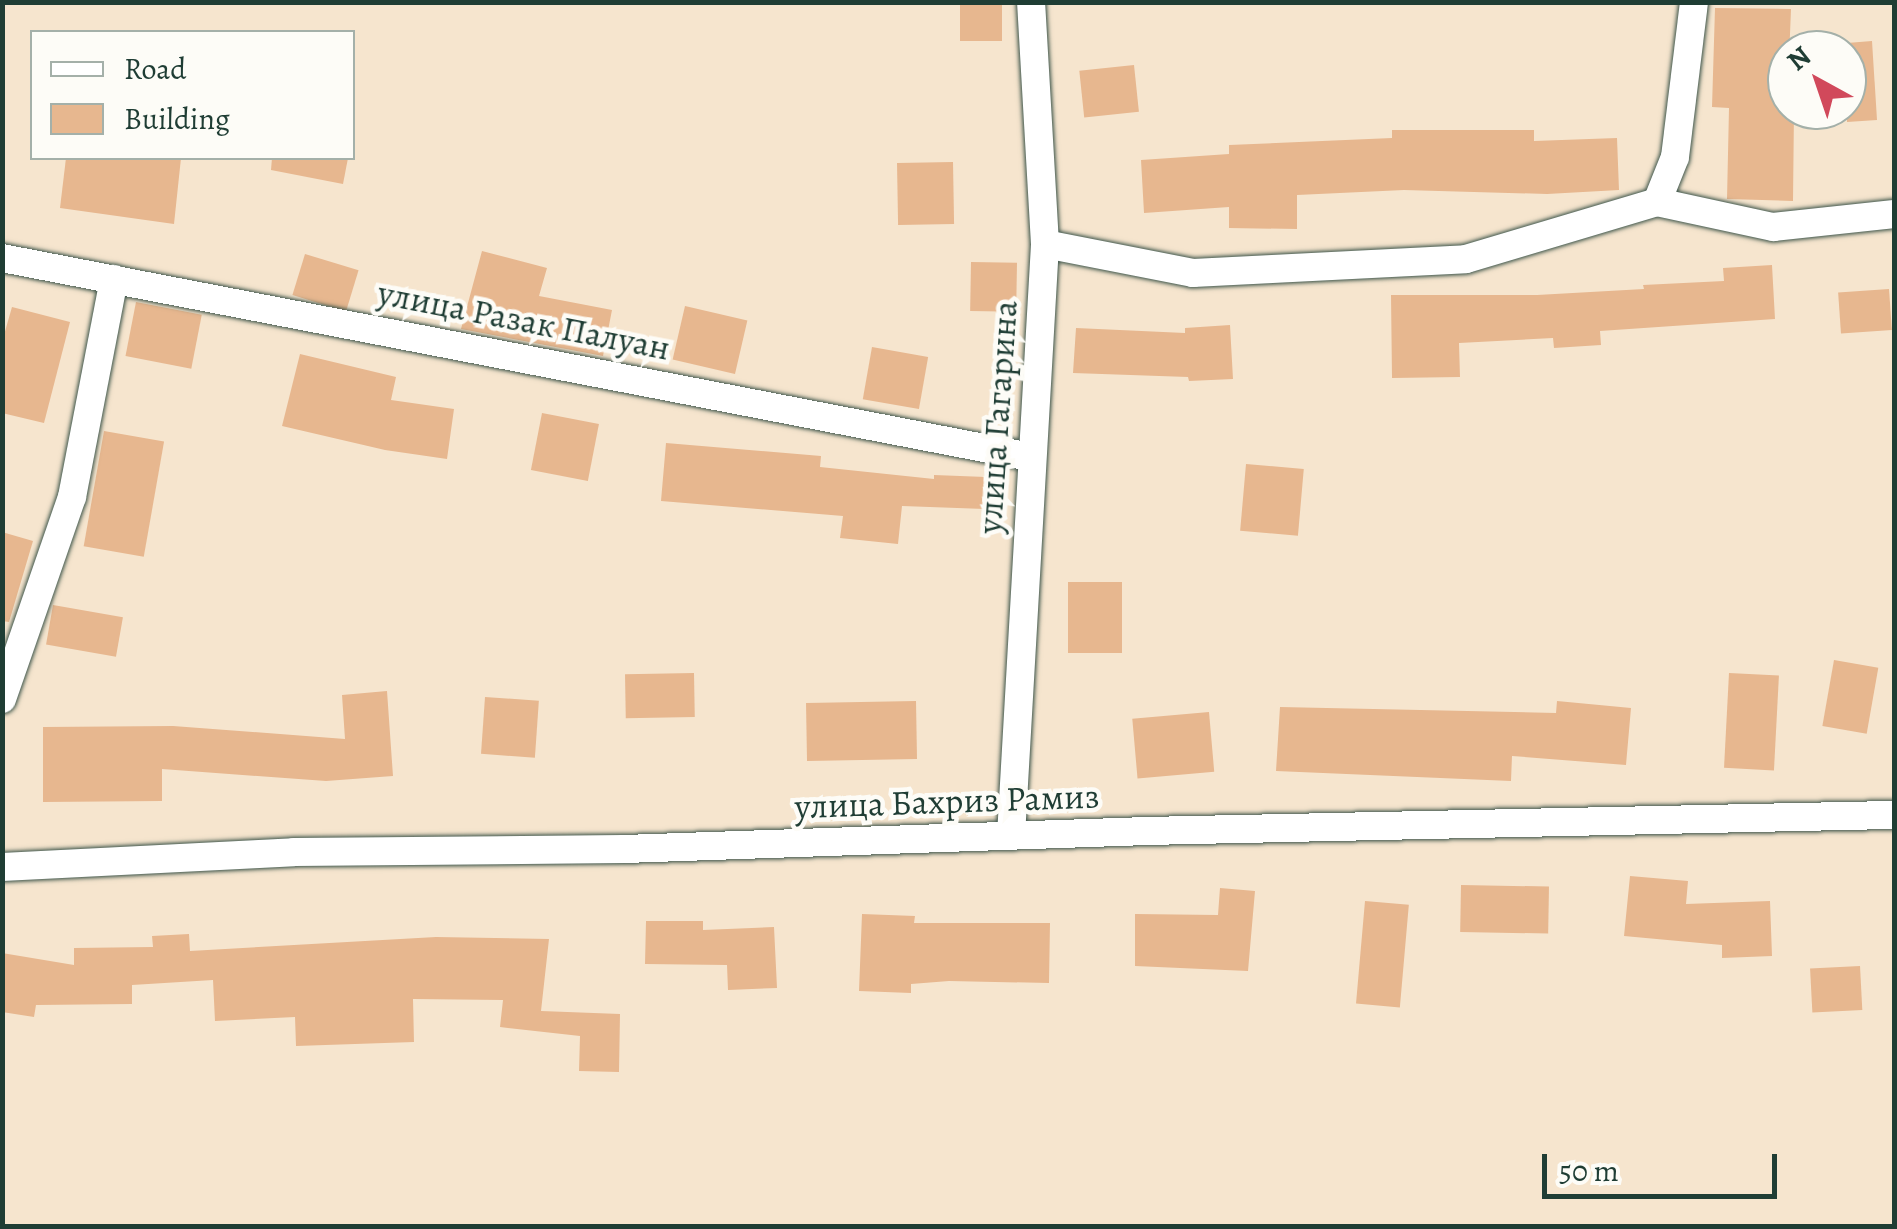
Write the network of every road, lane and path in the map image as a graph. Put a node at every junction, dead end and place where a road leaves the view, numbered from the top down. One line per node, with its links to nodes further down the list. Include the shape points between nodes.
1 (1031, 2): 5 (street, улица Гагарина)
2 (1694, 2): 3 (street, via 1676,157)
3 (1656, 202): 4 (street, via 1774,226); 5 (street, via 1466,258 1193,272)
4 (1894, 214)
5 (1045, 244): 8 (street, улица Гагарина)
6 (2, 258): 7 (street, улица Разак Палуан)
7 (114, 279): 8 (street, улица Разак Палуан); 9 (street, via 72,497)
8 (1031, 457): 11 (street, улица Гагарина)
9 (2, 699)
10 (1894, 815): 11 (street, улица Бахриз Рамиз)
11 (1011, 836): 12 (street, улица Бахриз Рамиз, via 294,852)
12 (2, 868)

